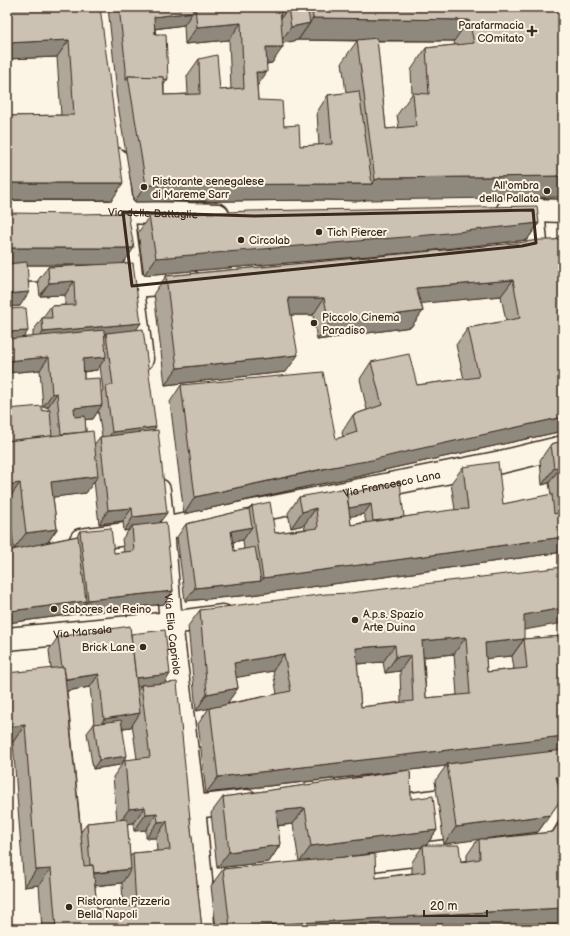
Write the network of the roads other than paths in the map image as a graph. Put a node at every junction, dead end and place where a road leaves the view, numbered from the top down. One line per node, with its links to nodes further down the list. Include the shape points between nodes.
1 (114, 141): 6 (street)
2 (533, 210): 3 (street); 4 (street); 8 (street, via 536,243)
3 (486, 211)
4 (563, 211)
5 (7, 212): 6 (street, Via delle Battaglie)
6 (123, 212): 7 (street, Via delle Battaglie); 10 (street)
7 (239, 216)
8 (490, 249)
9 (7, 270): 10 (street)
10 (119, 273): 11 (street); 12 (street, via 128,340)
11 (210, 280)
12 (144, 378)
13 (563, 447): 15 (street, Via Francesco Lana, via 501,462)
14 (157, 470): 15 (street, Via Elia Capriolo)
15 (163, 529): 16 (street, Via Francesco Lana); 18 (street, Via Elia Capriolo)
16 (61, 544)
17 (242, 614): 18 (street, Via Marsala)
18 (171, 623): 19 (street, Via Marsala); 23 (street, Via Elia Capriolo)
19 (7, 639)
20 (485, 771): 21 (street)
21 (359, 787)
22 (265, 798): 23 (street)
23 (194, 807): 26 (street, Via Elia Capriolo, via 209,880)
24 (563, 808): 25 (street, via 541,840)
25 (327, 865)
26 (204, 929)

